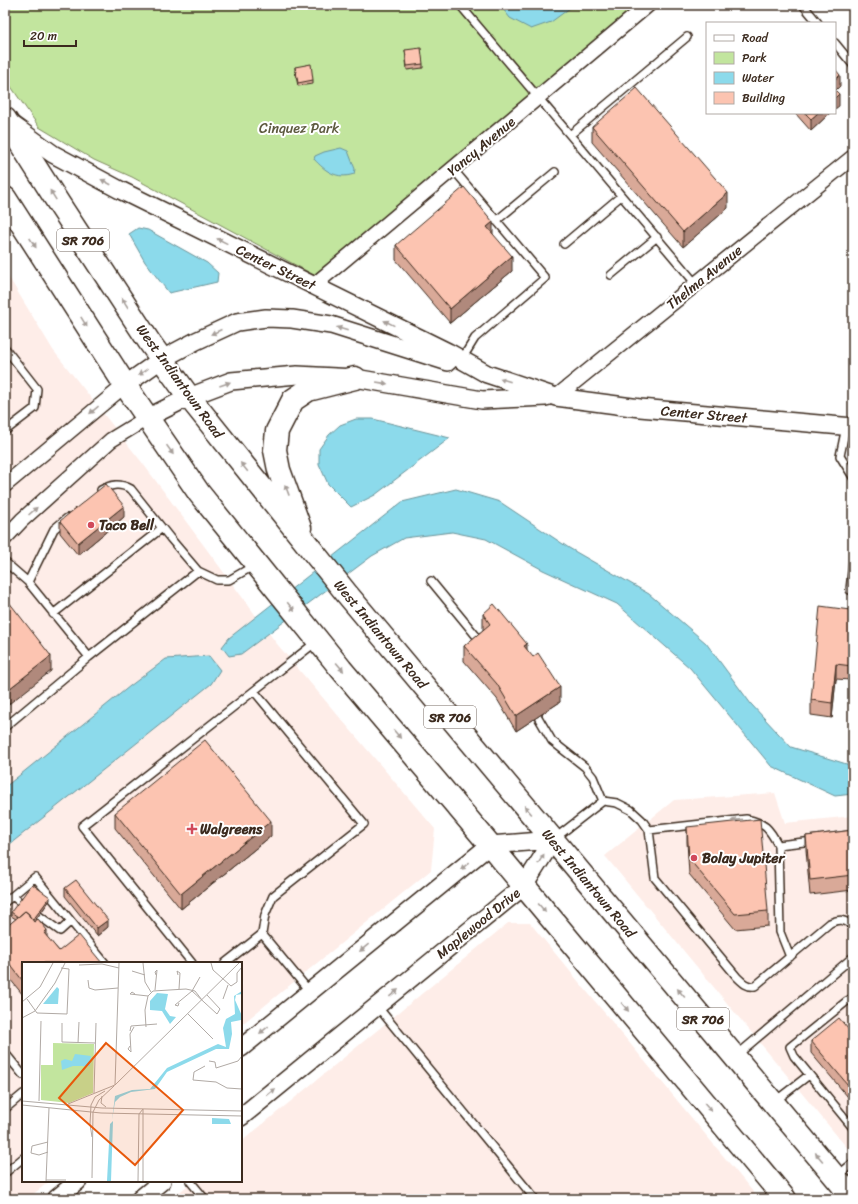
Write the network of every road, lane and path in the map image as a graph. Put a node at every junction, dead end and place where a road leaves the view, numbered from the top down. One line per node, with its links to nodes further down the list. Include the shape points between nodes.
1 (460, 5): 8 (lane)
2 (648, 5): 8 (street, Yancy Avenue)
3 (803, 5): 4 (lane)
4 (817, 22)
5 (687, 37): 10 (lane)
6 (836, 44): 7 (lane)
7 (853, 65)
8 (538, 98): 10 (lane); 12 (street, Yancy Avenue)
9 (5, 119): 21 (street, Center Street, one-way to 9, via 53,154); 23 (main road, West Indiantown Road / SR 706, one-way to 9)
10 (570, 135): 14 (lane)
11 (853, 158): 20 (street, Thelma Avenue)
12 (453, 169): 16 (lane); 21 (street, Yancy Avenue)
13 (555, 172): 16 (lane)
14 (621, 196): 17 (lane); 18 (lane)
15 (5, 198): 27 (main road, SR 706, one-way to 27)
16 (496, 221): 24 (lane, via 545,278 475,338)
17 (657, 238): 19 (lane); 20 (lane)
18 (564, 244)
19 (611, 275)
20 (696, 284): 29 (street, Thelma Avenue)
21 (313, 286): 24 (street, Center Street, one-way to 21)
22 (5, 348): 32 (lane, via 37,388 35,408)
23 (162, 359): 25 (street, one-way to 23, via 331,325 292,319 266,318 237,322); 27 (street, one-way to 27); 28 (main road, West Indiantown Road / SR 706)
24 (462, 360): 25 (street, Center Street)
25 (487, 374): 29 (street, Center Street, one-way to 25)
26 (355, 378): 28 (street, Center Street, one-way to 26, via 231,381 297,375); 29 (street, Center Street, one-way to 29, via 482,400); 39 (main road, one-way to 26, via 280,470 275,450 277,431 293,400 308,390)
27 (124, 385): 30 (main road, SR 706); 34 (street, one-way to 34)
28 (189, 397): 30 (street, Center Street); 39 (main road, West Indiantown Road / SR 706, one-way to 28)
29 (556, 397): 31 (street, Center Street, via 640,408)
30 (147, 418): 38 (street, Center Street, one-way to 30, via 111,440); 42 (main road, SR 706, one-way to 42, via 199,493)
31 (850, 427): 33 (lane, via 840,456)
32 (5, 431)
33 (853, 477)
34 (5, 485)
35 (93, 496): 37 (lane, via 109,485 131,489)
36 (71, 515): 45 (lane, via 54,529)
37 (162, 528): 43 (lane); 47 (lane)
38 (5, 538)
39 (310, 549): 56 (main road, West Indiantown Road / SR 706, one-way to 39)
40 (5, 562): 45 (lane)
41 (853, 562): 46 (lane)
42 (256, 564): 43 (lane, via 229,580 217,580); 48 (main road, SR 706, one-way to 48)
43 (198, 571): 50 (lane)
44 (431, 581): 49 (lane)
45 (28, 582): 47 (lane)
46 (850, 590)
47 (53, 614): 50 (lane)
48 (312, 633): 51 (lane); 58 (main road, SR 706, one-way to 58)
49 (484, 645)
50 (89, 657): 53 (lane)
51 (254, 690): 65 (lane, via 364,824 273,896 265,915); 69 (lane, via 82,826)
52 (538, 717): 54 (lane, via 552,740 585,767 593,777)
53 (5, 727)
54 (603, 801): 55 (lane, via 617,803 631,810); 56 (lane)
55 (649, 830): 59 (lane, one-way to 55, via 772,834 759,821 746,819); 66 (lane, via 655,878 744,984 755,986)
56 (552, 840): 58 (street); 60 (street, Maplewood Drive, one-way to 56); 76 (main road, West Indiantown Road / SR 706, one-way to 56)
57 (823, 840): 59 (lane)
58 (490, 845): 60 (main road, SR 706); 71 (street, one-way to 71)
59 (778, 845): 66 (lane, via 780,932)
60 (524, 886): 73 (street, Maplewood Drive, one-way to 60); 91 (main road, SR 706, one-way to 91)
61 (12, 896): 62 (lane); 63 (lane, via 60,931); 63 (lane, via 35,876)
62 (5, 902)
63 (71, 921): 68 (lane)
64 (853, 926): 66 (lane, via 840,919 830,923)
65 (262, 934): 70 (lane); 71 (lane)
66 (790, 957)
67 (853, 957): 76 (lane)
68 (105, 962)
69 (191, 962)
70 (226, 962)
71 (310, 992): 74 (street, one-way to 74)
72 (853, 998): 78 (lane, via 790,1047)
73 (377, 1006): 82 (street, Maplewood Drive, one-way to 73); 96 (lane)
74 (242, 1047)
75 (5, 1053): 77 (lane)
76 (734, 1057): 80 (main road, West Indiantown Road / SR 706)
77 (22, 1074)
78 (809, 1075): 80 (lane); 83 (lane)
79 (22, 1095): 81 (lane)
80 (773, 1103): 87 (main road, West Indiantown Road / SR 706, one-way to 80)
81 (5, 1109)
82 (242, 1116)
83 (853, 1128)
84 (22, 1159): 86 (lane)
85 (853, 1163): 87 (lane)
86 (5, 1173)
87 (836, 1177): 92 (main road, West Indiantown Road / SR 706)
88 (77, 1182): 93 (street)
89 (161, 1182): 94 (street)
90 (191, 1182): 95 (lane)
91 (780, 1196)
92 (853, 1198)
93 (56, 1199)
94 (140, 1199)
95 (205, 1199)
96 (535, 1199)

